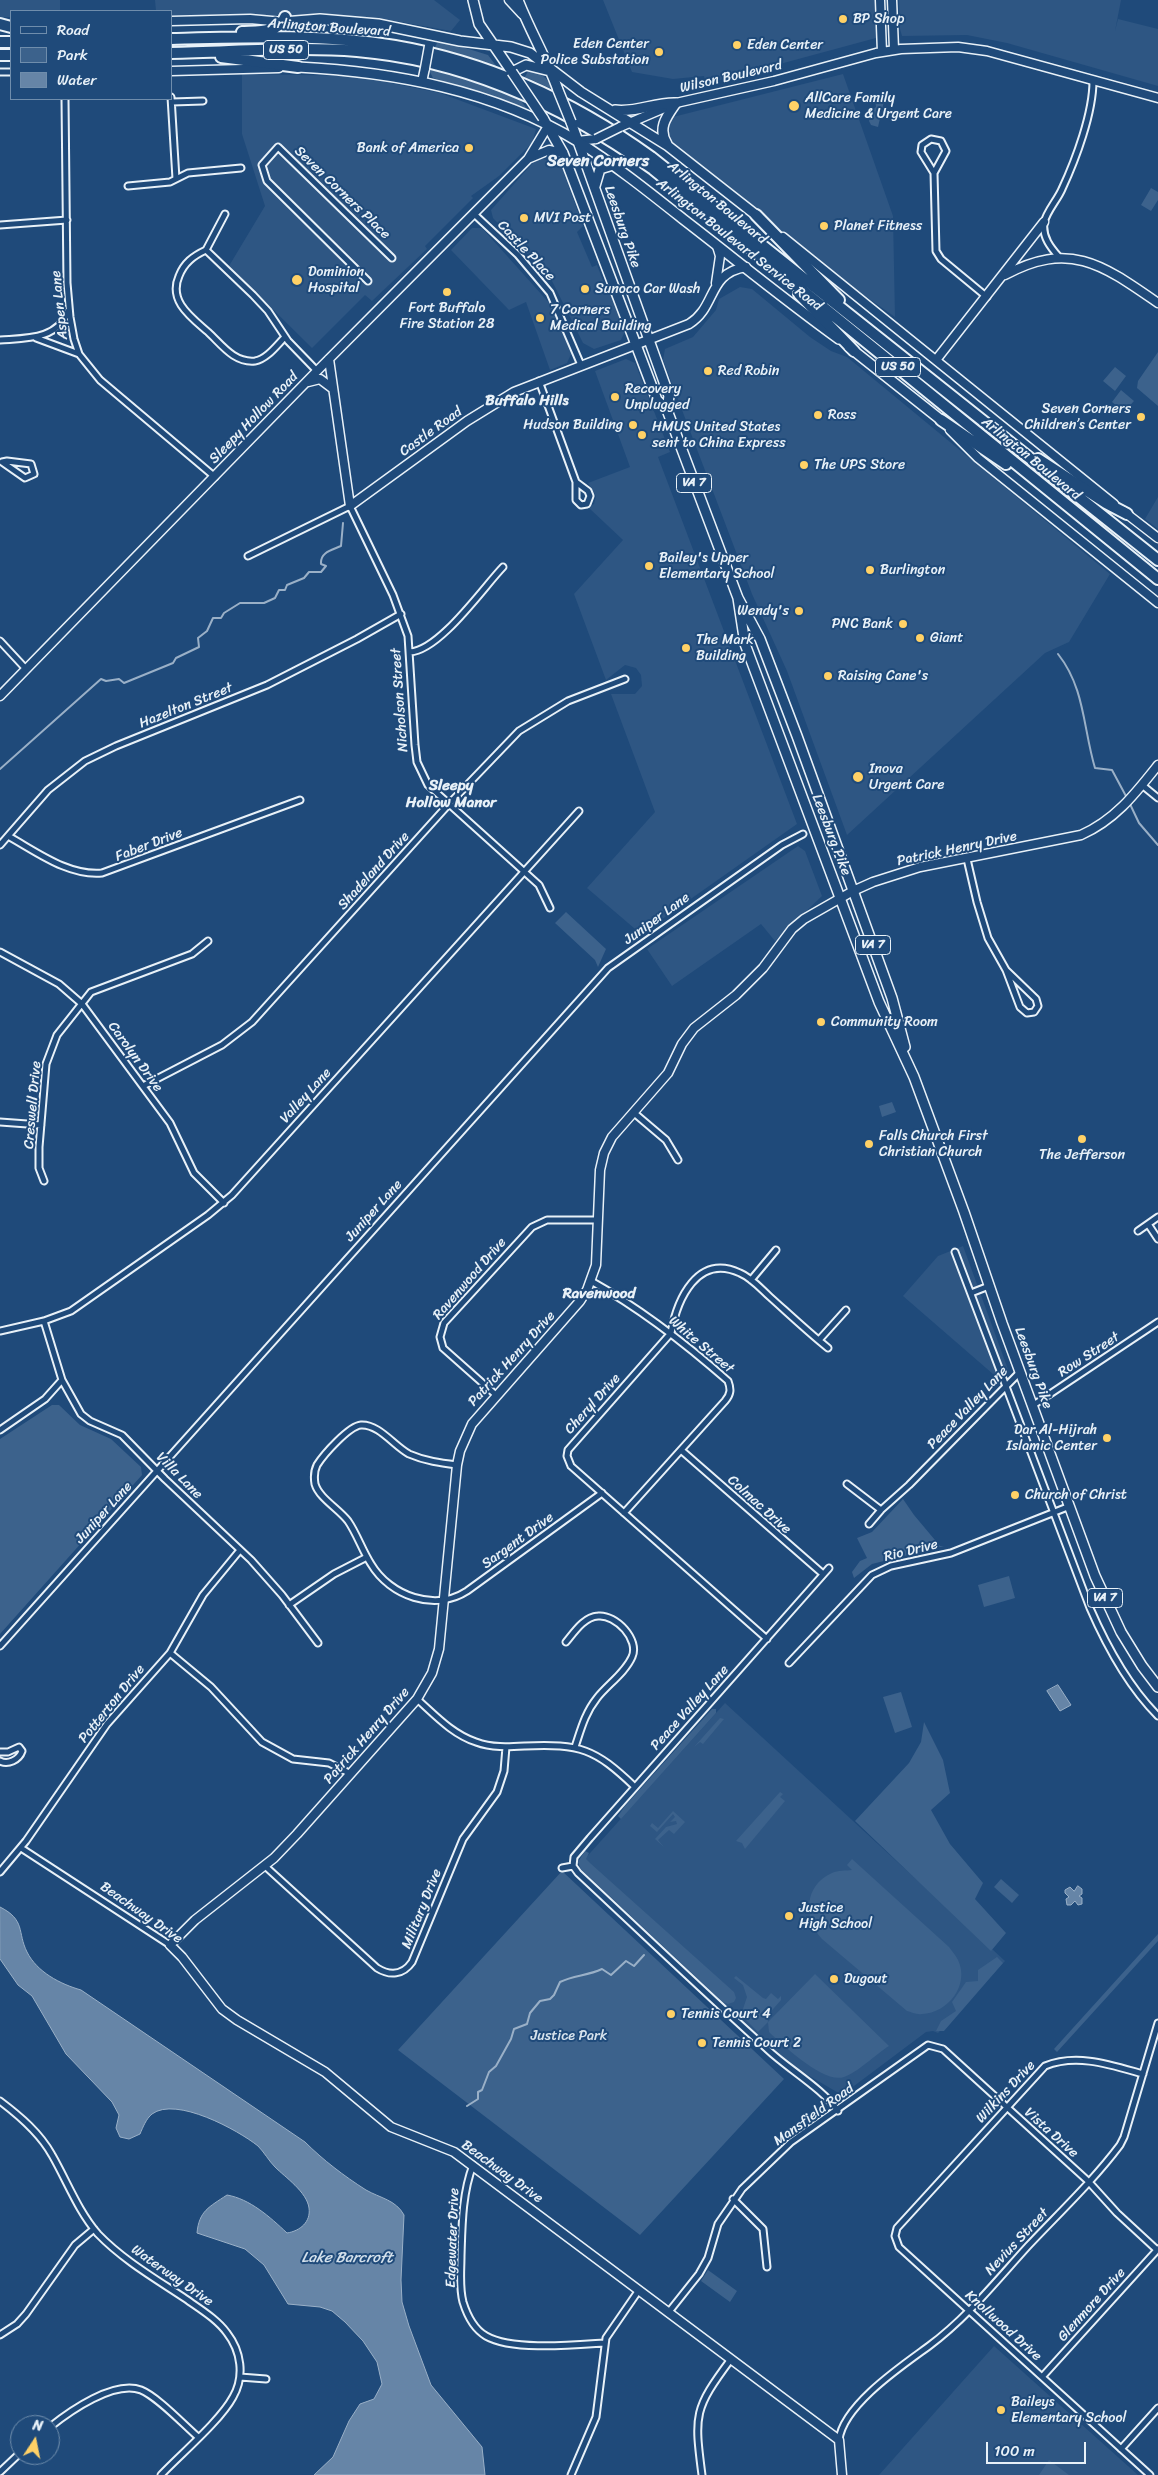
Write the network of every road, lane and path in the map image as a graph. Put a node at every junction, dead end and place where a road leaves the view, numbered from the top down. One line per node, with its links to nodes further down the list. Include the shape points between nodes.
1 (509, 0): 6 (street)
2 (518, 0): 6 (main road, Leesburg Pike / VA 7)
3 (880, 0): 16 (street)
4 (892, 0): 15 (street)
5 (472, 3): 13 (main road, VA 7, via 479,24)
6 (525, 17): 20 (main road, Leesburg Pike / VA 7)
7 (284, 20): 8 (street); 9 (main road, via 361,22); 11 (highway, via 274,28)
8 (172, 21)
9 (431, 33): 13 (main road); 22 (street, bridge)
10 (214, 38): 12 (highway, Arlington Boulevard / US 50); 14 (highway); 70 (highway, Arlington Boulevard / US 50, via 315,38 395,46 466,63 541,92 584,113 652,157)
11 (172, 39)
12 (172, 39)
13 (493, 45): 19 (main road, VA 7); 20 (main road, via 530,54)
14 (173, 50): 17 (highway); 52 (highway, Arlington Boulevard / US 50, via 358,51 433,64 496,83 544,103 620,145)
15 (894, 50): 16 (street, Wilson Boulevard); 21 (street, Wilson Boulevard, via 974,49)
16 (882, 52): 27 (street, Wilson Boulevard)
17 (298, 67): 18 (street, Arlington Boulevard Service Road); 22 (main road, Arlington Boulevard Service Road, via 356,71)
18 (172, 71)
19 (512, 72): 20 (main road, via 526,65); 30 (main road, Leesburg Pike / VA 7, bridge)
20 (552, 72): 28 (main road); 31 (main road, Leesburg Pike / VA 7, bridge)
21 (1093, 81): 23 (street, Wilson Boulevard); 45 (street, via 1093,94 1078,151)
22 (422, 82): 30 (main road, Arlington Boulevard Service Road, via 498,104)
23 (1158, 98)
24 (65, 100): 44 (street, Aspen Lane)
25 (171, 100): 26 (street); 38 (street)
26 (203, 101)
27 (676, 103): 28 (main road, via 666,102 628,111); 29 (street, Wilson Boulevard); 32 (main road, via 662,127)
28 (607, 108): 29 (main road)
29 (631, 121): 31 (street, Wilson Boulevard, bridge, via 596,139); 32 (main road)
30 (548, 126): 31 (main road, Arlington Boulevard Service Road); 33 (main road, Leesburg Pike / VA 7); 34 (street, Sleepy Hollow Road)
31 (578, 141): 35 (main road, Arlington Boulevard Service Road); 40 (main road, Leesburg Pike / VA 7)
32 (668, 146): 43 (main road)
33 (563, 153): 34 (street, Sleepy Hollow Road, via 549,150); 63 (main road, Leesburg Pike / VA 7)
34 (528, 159): 41 (street, Sleepy Hollow Road)
35 (613, 166): 40 (main road, via 602,167 598,172); 47 (main road, Arlington Boulevard Service Road)
36 (241, 168): 38 (street, via 188,172)
37 (934, 173): 37 (street, via 921,152 925,142 935,139 941,142 946,152); 56 (street, via 938,256)
38 (176, 179): 39 (street)
39 (128, 186)
40 (595, 191): 62 (main road, Leesburg Pike / VA 7)
41 (473, 212): 66 (street, Sleepy Hollow Road); 68 (street, Castle Place, via 550,293)
42 (225, 214): 48 (street)
43 (756, 215): 67 (street); 70 (highway, via 822,284)
44 (67, 220): 46 (street); 58 (street, Aspen Lane)
45 (1044, 222): 49 (street, via 1048,244); 53 (street)
46 (0, 225)
47 (716, 244): 51 (main road, Arlington Boulevard Service Road); 55 (street, Castle Road, via 720,256)
48 (206, 250): 59 (street, via 268,311); 59 (street, via 194,256 177,281 176,295 186,312 241,360 262,359)
49 (1059, 257): 53 (street, via 1030,263); 57 (street, via 1099,266)
50 (392, 258): 54 (street, Seven Corners Place, via 278,147 262,165 267,182)
51 (746, 267): 55 (street, via 730,271); 64 (main road, Arlington Boulevard Service Road)
52 (778, 271): 64 (highway); 80 (highway, Arlington Boulevard / US 50)
53 (1003, 276): 56 (street)
54 (368, 281)
55 (715, 285): 62 (street, Castle Road, via 697,319)
56 (986, 296): 67 (street)
57 (1158, 303)
58 (69, 305): 60 (street, via 65,318 57,327); 65 (street, Aspen Lane, via 74,339)
59 (285, 337): 69 (street)
60 (31, 338): 61 (street); 65 (street)
61 (0, 340)
62 (648, 340): 63 (street, Castle Road); 74 (main road, Leesburg Pike / VA 7, via 668,396)
63 (636, 344): 68 (street, Castle Road); 74 (main road, Leesburg Pike / VA 7, via 657,400)
64 (854, 351): 76 (main road, Arlington Boulevard Service Road)
65 (80, 354): 78 (street, Aspen Lane, via 100,380)
66 (329, 359): 69 (street, Sleepy Hollow Road); 73 (street, Nicholson Street)
67 (936, 360): 82 (street)
68 (582, 364): 71 (street, Castle Road)
69 (317, 371): 72 (street, Sleepy Hollow Road)
70 (922, 373): 75 (highway, Arlington Boulevard / US 50)
71 (539, 381): 79 (street); 81 (street, Castle Road, via 498,400)
72 (306, 382): 73 (street, via 320,379); 78 (street, Sleepy Hollow Road)
73 (332, 388): 81 (street, Nicholson Street)
74 (667, 410): 88 (main road, Leesburg Pike / VA 7)
75 (978, 419): 82 (highway); 85 (highway, Arlington Boulevard / US 50)
76 (941, 420): 80 (highway); 89 (street, Arlington Boulevard Service Road, via 968,448)
77 (1, 462): 77 (street, via 25,478 34,474 34,467 26,462)
78 (215, 477): 93 (street, Sleepy Hollow Road)
79 (576, 482)
80 (1057, 498): 87 (highway, Arlington Boulevard / US 50)
81 (350, 506): 84 (street, Castle Road); 90 (street, Nicholson Street)
82 (1127, 514): 83 (street)
83 (1158, 538)
84 (248, 556)
85 (1158, 560)
86 (503, 567): 92 (street, via 440,637 424,649)
87 (1158, 579)
88 (738, 598): 107 (main road, Leesburg Pike / VA 7, via 760,639); 108 (main road, Leesburg Pike / VA 7, via 745,644)
89 (1158, 603)
90 (401, 614): 92 (street, Nicholson Street); 103 (street, Hazelton Street, via 275,681 85,760 48,790)
91 (0, 641): 93 (street)
92 (410, 652): 100 (street, Nicholson Street, via 417,762 428,785)
93 (26, 669): 95 (street, Sleepy Hollow Road)
94 (625, 680): 100 (street, Shadeland Drive, via 568,701 532,721)
95 (0, 696)
96 (1158, 765): 97 (street, Patrick Henry Drive)
97 (1142, 785): 98 (street); 105 (street, Patrick Henry Drive, via 1106,822 1081,835)
98 (1158, 798)
99 (300, 800): 103 (street, Faber Drive, via 102,873 72,870)
100 (448, 805): 106 (street, Nicholson Street); 115 (street, Shadeland Drive, via 252,1022 222,1045)
101 (579, 810): 106 (street, Valley Lane)
102 (803, 834): 148 (street, Juniper Lane, via 782,845 608,968)
103 (8, 836): 104 (street, Hazelton Street)
104 (0, 845)
105 (967, 859): 107 (street, Patrick Henry Drive, via 903,871); 112 (street, via 988,938)
106 (524, 870): 109 (street, Nicholson Street, via 538,885); 121 (street, Valley Lane)
107 (854, 891): 108 (street, Patrick Henry Drive); 114 (main road, Leesburg Pike / VA 7, via 892,998)
108 (840, 898): 114 (main road, Leesburg Pike / VA 7, via 880,1002); 116 (street, Patrick Henry Drive, via 794,927 763,968 689,1033 668,1073)
109 (550, 908)
110 (208, 941): 113 (street, Creswell Drive, via 192,954 97,988)
111 (0, 952): 113 (street, Carolyn Drive, via 59,984)
112 (1006, 970): 112 (street, via 1020,1007 1028,1013 1034,1012 1038,1006 1036,1000)
113 (82, 1004): 115 (street, Carolyn Drive); 118 (street, Creswell Drive, via 57,1035 48,1054)
114 (914, 1076): 131 (main road, Leesburg Pike / VA 7)
115 (143, 1086): 121 (street, Carolyn Drive, via 170,1123 194,1173)
116 (633, 1112): 119 (street, via 670,1144); 123 (street, Patrick Henry Drive, via 612,1137 604,1153)
117 (0, 1122): 118 (street)
118 (41, 1125): 120 (street, Creswell Drive, via 39,1168)
119 (678, 1160)
120 (44, 1181)
121 (224, 1203): 134 (street, Valley Lane, via 71,1310)
122 (1158, 1217): 124 (street)
123 (597, 1220): 130 (street, Patrick Henry Drive, via 596,1257); 143 (street, Ravenwood Drive, via 547,1220 532,1227 444,1323 440,1336 443,1348)
124 (1148, 1224): 125 (street); 126 (street)
125 (1138, 1231)
126 (1158, 1239)
127 (776, 1250): 129 (street)
128 (955, 1252): 132 (street)
129 (751, 1280): 137 (street, Cheryl Drive, via 728,1270 710,1271 696,1278 679,1301); 138 (street, Cheryl Drive)
130 (591, 1281): 137 (street, White Street); 143 (street, Patrick Henry Drive, via 580,1302)
131 (989, 1286): 132 (street); 140 (main road, Leesburg Pike / VA 7)
132 (971, 1293): 142 (street)
133 (846, 1310): 138 (street)
134 (44, 1321): 136 (street, Valley Lane); 141 (street, Villa Lane)
135 (1158, 1322): 144 (street, Row Street)
136 (0, 1331)
137 (671, 1333): 146 (street, White Street, via 728,1381 730,1388 729,1397); 150 (street, Cheryl Drive, via 568,1450 568,1461)
138 (819, 1340): 139 (street, Cheryl Drive)
139 (828, 1348)
140 (1020, 1372): 142 (street, Peace Valley Lane); 144 (main road, Leesburg Pike / VA 7)
141 (62, 1380): 145 (street, via 45,1399); 148 (street, Villa Lane, via 81,1414 122,1435)
142 (1006, 1385): 152 (street, Peace Valley Lane); 154 (street)
143 (496, 1396): 147 (street, Patrick Henry Drive, via 472,1424)
144 (1032, 1406): 151 (main road, Leesburg Pike / VA 7)
145 (0, 1430)
146 (681, 1450): 153 (street, White Street); 159 (street, Colmac Drive)
147 (457, 1465): 157 (street, via 410,1454 368,1425 357,1426 347,1432 318,1464 315,1484 348,1521); 160 (street, Patrick Henry Drive)
148 (157, 1470): 156 (street, Villa Lane); 165 (street, Juniper Lane)
149 (847, 1484): 152 (street)
150 (602, 1493): 153 (street, Cheryl Drive); 160 (street, Sargent Drive, via 467,1592)
151 (1070, 1506): 154 (street, Rio Drive); 168 (main road, Leesburg Pike / VA 7, via 1109,1609)
152 (881, 1510): 155 (street, Peace Valley Lane)
153 (624, 1513): 162 (street, Cheryl Drive)
154 (1054, 1513): 167 (street, Rio Drive, via 951,1553 891,1566 872,1575); 170 (street, via 1102,1636 1130,1682)
155 (869, 1524)
156 (240, 1550): 161 (street, Villa Lane); 166 (street, Potterton Drive, via 203,1595)
157 (367, 1557): 160 (street, via 377,1573 394,1588 415,1598); 161 (street, via 334,1574)
158 (829, 1568): 159 (street, Peace Valley Lane)
159 (823, 1574): 162 (street, Peace Valley Lane)
160 (444, 1601): 169 (street, Patrick Henry Drive, via 435,1664)
161 (289, 1605): 164 (street, Villa Lane)
162 (767, 1640): 176 (street, Peace Valley Lane)
163 (566, 1642): 172 (street, via 588,1619 601,1616 624,1630 634,1646 629,1662 589,1709)
164 (318, 1643)
165 (0, 1646)
166 (170, 1653): 175 (street, via 211,1687 262,1742 293,1759 329,1763); 177 (street, Potterton Drive, via 107,1724)
167 (789, 1663)
168 (1158, 1687)
169 (417, 1699): 171 (street, via 464,1737 488,1746); 175 (street, Patrick Henry Drive)
170 (1158, 1716)
171 (506, 1747): 172 (street); 178 (street, Military Drive, via 504,1771 497,1792 462,1839 412,1962 405,1970 389,1973 377,1968)
172 (575, 1747): 176 (street, via 608,1761)
173 (0, 1752): 174 (street, via 18,1747 22,1751 15,1760)
174 (0, 1761)
175 (351, 1774): 178 (street, Patrick Henry Drive)
176 (635, 1787): 179 (street, Peace Valley Lane, via 574,1857)
177 (21, 1848): 181 (street, Potterton Drive); 182 (street, Beachway Drive)
178 (265, 1866): 182 (street, Patrick Henry Drive, via 195,1920)
179 (573, 1866): 180 (street); 190 (street, via 721,2008 782,2063 828,2098)
180 (562, 1868)
181 (0, 1872)
182 (170, 1945): 191 (street, Beachway Drive, via 222,2009 237,2020 325,2072 391,2127 446,2147)
183 (1158, 2023): 185 (street, Nevius Street)
184 (924, 2047): 189 (street, Vista Drive, via 932,2044 943,2049); 190 (street, Mansfield Road)
185 (1150, 2049): 186 (street); 187 (street, Nevius Street)
186 (1158, 2051)
187 (1142, 2074): 189 (street, Wilkins Drive, via 1098,2061 1055,2062 1041,2069); 192 (street, Nevius Street, via 1124,2137)
188 (0, 2101): 195 (street, Waterway Drive, via 44,2142)
189 (1006, 2107): 192 (street, Vista Drive); 193 (street, Wilkins Drive)
190 (838, 2111): 194 (street, Mansfield Road, via 791,2142)
191 (472, 2165): 198 (street, Beachway Drive); 202 (street, Edgewater Drive, via 463,2198 461,2276 463,2301 474,2326 487,2336 509,2343 576,2345)
192 (1088, 2181): 196 (street, Vista Drive, via 1117,2213); 199 (street, Nevius Street)
193 (936, 2184): 199 (street, Knollwood Drive, via 897,2228 895,2240)
194 (734, 2199): 197 (street, via 763,2230); 200 (street, Mansfield Road, via 718,2224 705,2264)
195 (94, 2228): 201 (street, via 75,2245 26,2314); 204 (street, Waterway Drive, via 122,2255 221,2325 238,2355)
196 (1158, 2249): 205 (street, Glenmore Drive)
197 (767, 2267)
198 (639, 2290): 200 (street, Beachway Drive); 202 (street)
199 (969, 2311): 205 (street, Knollwood Drive); 210 (street, Nevius Street, via 933,2343 880,2382 844,2425)
200 (668, 2312): 203 (street, Beachway Drive)
201 (0, 2335)
202 (604, 2342): 215 (street, via 596,2417)
203 (731, 2360): 210 (street, Beachway Drive); 216 (street, via 705,2394 700,2408 697,2432)
204 (240, 2377): 206 (street); 209 (street, Waterway Drive, via 230,2403)
205 (1042, 2377): 211 (street, Knollwood Drive)
206 (266, 2379)
207 (1158, 2408): 211 (street)
208 (60, 2421): 209 (street, via 100,2396 115,2390 132,2389 151,2396)
209 (198, 2437): 214 (street, Waterway Drive)
210 (840, 2440): 217 (street)
211 (1121, 2448): 218 (street, Knollwood Drive)
212 (10, 2462): 213 (street)
213 (0, 2472)
214 (161, 2475)
215 (571, 2475)
216 (702, 2475)
217 (842, 2475)
218 (1150, 2475)

